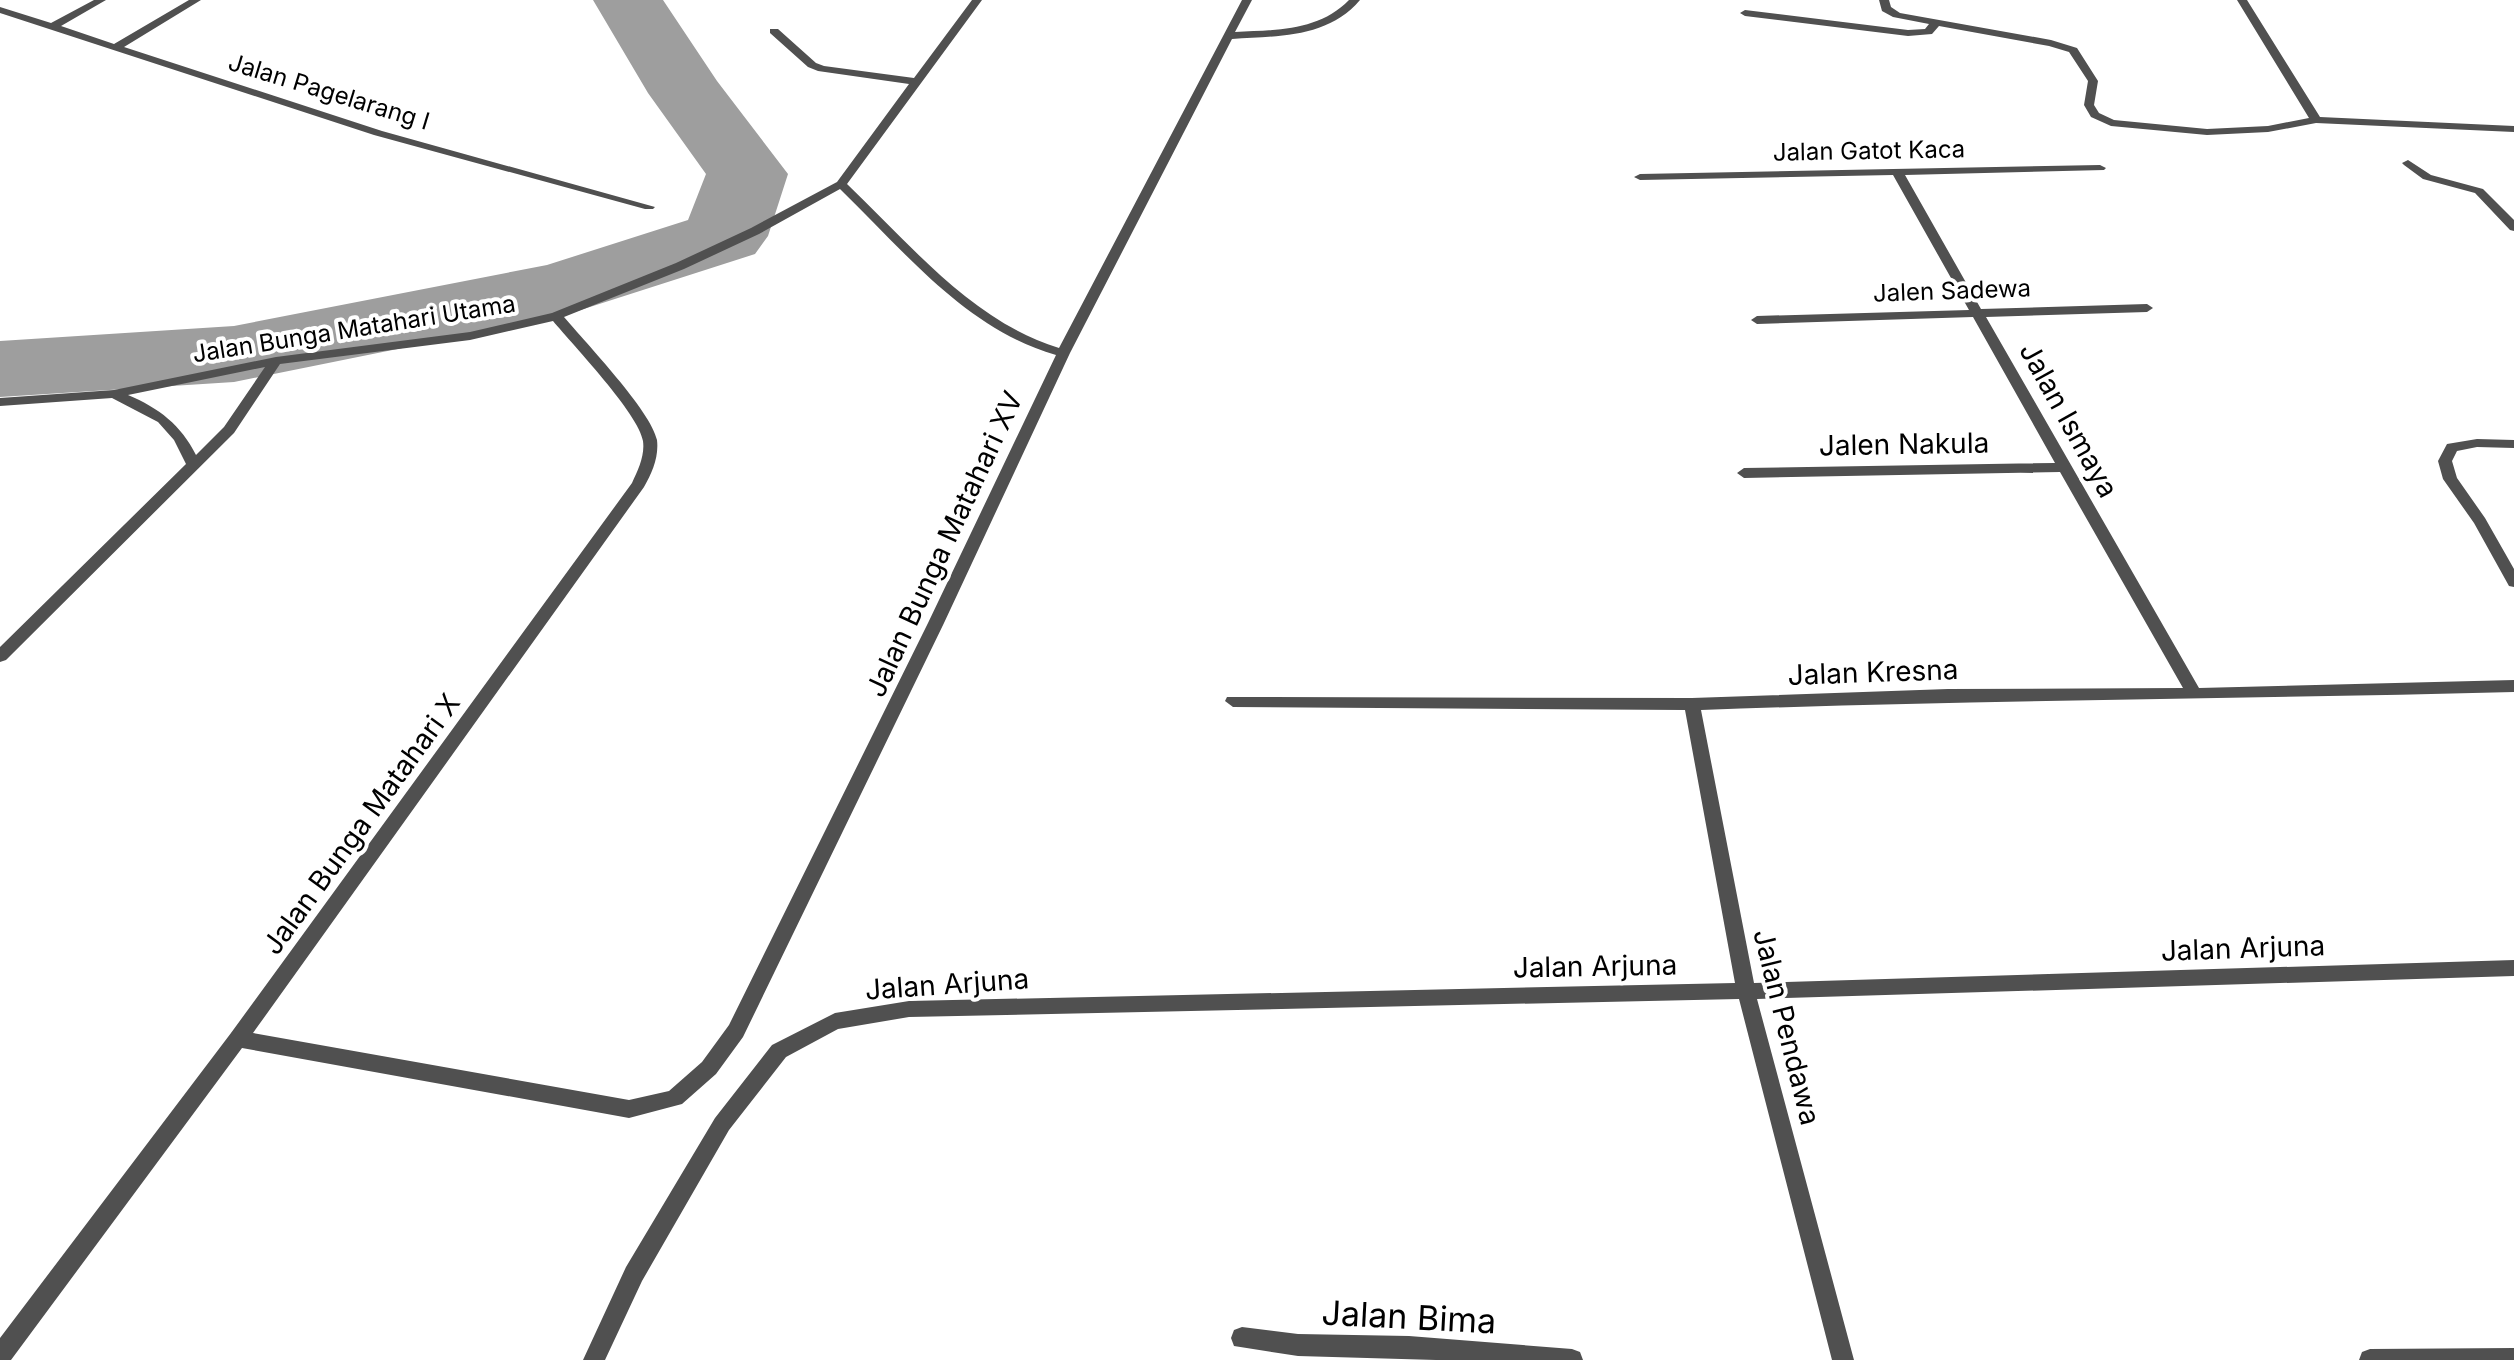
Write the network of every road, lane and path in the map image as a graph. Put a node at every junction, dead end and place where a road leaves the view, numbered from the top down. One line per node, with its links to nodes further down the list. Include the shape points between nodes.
1 (101, 0): 11 (street)
2 (196, 0): 14 (street)
3 (977, 0): 15 (street, Jalan Bunga Matahari Utama)
4 (1247, 0): 13 (street, Jalan Bunga Matahari XV)
5 (1355, 0): 13 (street, via 1340,16 1318,27)
6 (1884, 0): 10 (street, via 1886,9 1897,15)
7 (2242, 0): 16 (street)
8 (1745, 13): 10 (street, via 1908,33 1928,32)
9 (4, 14): 11 (street, Jalan Pagelarang I)
10 (1937, 21): 16 (street, via 2073,50 2093,81 2089,105 2111,123 2207,132)
11 (52, 27): 14 (street, Jalan Pagelarang I)
12 (774, 31): 15 (street, via 822,69)
13 (1229, 36): 29 (street, Jalan Bunga Matahari XV)
14 (116, 47): 23 (street, Jalan Pagelarang I, via 378,133)
15 (917, 82): 22 (street, Jalan Bunga Matahari Utama)
16 (2316, 120): 17 (street)
17 (2514, 129)
18 (2408, 163): 24 (street, via 2427,177 2479,191)
19 (2100, 168): 20 (street, Jalan Gatot Kaca)
20 (1897, 172): 21 (street, Jalan Gatot Kaca); 26 (street, Jalan Ismaya)
21 (1640, 177)
22 (841, 184): 27 (street, Jalan Bunga Matahari Utama, via 680,266); 29 (street, via 937,276 1011,335)
23 (649, 207)
24 (2514, 227)
25 (2147, 308): 26 (street, Jalen Sadewa)
26 (1978, 311): 28 (street, Jalen Sadewa); 35 (street, Jalan Ismaya)
27 (556, 316): 30 (street, Jalan Bunga Matahari Utama, via 470,336); 45 (street, Jalan Bunga Matahari X, via 642,419 651,437 650,460 639,484)
28 (1757, 320)
29 (1063, 353): 45 (street, Jalan Bunga Matahari XV, via 736,1031 709,1068 675,1098 629,1109)
30 (276, 361): 31 (street, Jalan Bunga Matahari Utama); 34 (street, via 229,430)
31 (114, 394): 32 (street, Jalan Bunga Matahari Utama); 34 (street, via 154,410 171,425)
32 (0, 402)
33 (2514, 444): 37 (street, via 2452,447 2445,461 2450,479)
34 (194, 465): 38 (street)
35 (2064, 467): 36 (street, Jalen Nakula); 40 (street, Jalan Ismaya)
36 (1744, 473)
37 (2514, 582)
38 (0, 656)
39 (2514, 686): 40 (street, Jalan Kresna)
40 (2194, 694): 42 (street, Jalan Kresna)
41 (1233, 701): 42 (street, Jalan Kresna)
42 (1692, 704): 44 (street, Jalan Pendawa)
43 (2514, 968): 44 (street, Jalan Arjuna)
44 (1746, 991): 49 (street, Jalan Arjuna, via 909,1009 835,1021 779,1051 722,1124 634,1274); 51 (street, Jalan Pendawa)
45 (238, 1039): 47 (street, Jalan Bunga Matahari X)
46 (1242, 1338): 50 (street, Jalan Bima)
47 (0, 1356)
48 (2514, 1359): 52 (street)
49 (594, 1360)
50 (1572, 1360)
51 (1843, 1360)
52 (2370, 1360)

